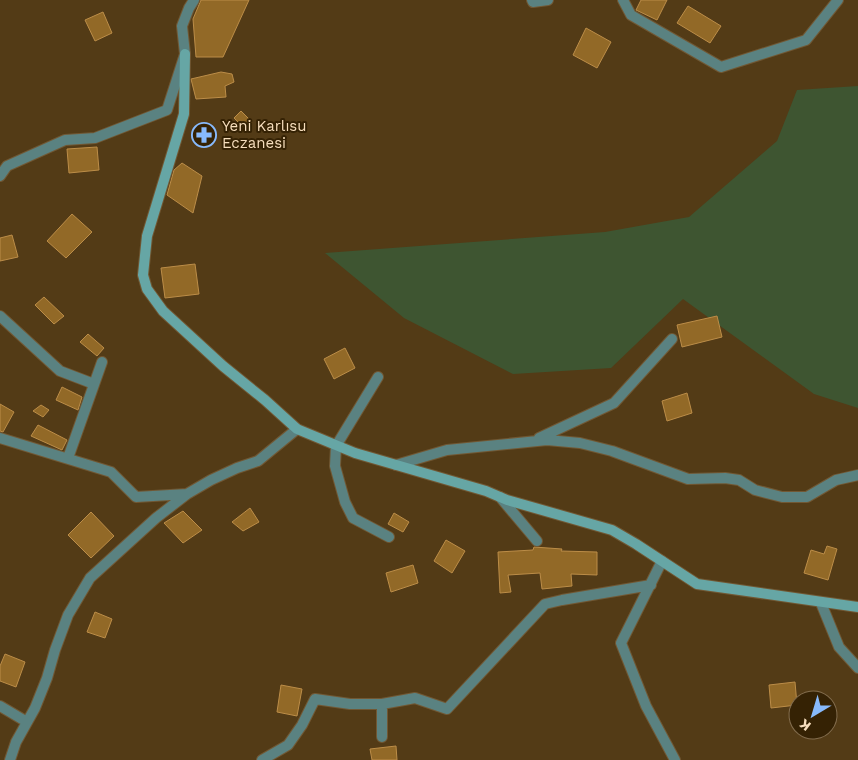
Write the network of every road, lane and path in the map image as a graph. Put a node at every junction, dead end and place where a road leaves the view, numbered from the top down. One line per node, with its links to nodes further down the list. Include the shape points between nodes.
1 (194, 0): 6 (street, via 182,26)
2 (532, 0): 3 (street)
3 (548, 0)
4 (623, 0): 5 (street, via 631,15 722,67 806,40)
5 (838, 0)
6 (185, 54): 7 (street, via 168,110 95,138 65,140 7,166); 13 (street, via 184,114 147,236 144,275 147,289 163,311)
7 (0, 176)
8 (0, 316): 12 (street, via 60,371)
9 (672, 340): 15 (street, via 614,403)
10 (102, 362): 12 (street)
11 (378, 376): 16 (street)
12 (94, 384): 17 (street)
13 (297, 429): 16 (street); 20 (street, via 258,461)
14 (0, 438): 17 (street)
15 (527, 442): 18 (street, via 447,450); 19 (street, via 580,443 612,450 688,479 739,480 755,490 782,497 807,497 836,480)
16 (336, 446): 18 (street); 22 (street, via 335,466 353,518)
17 (68, 458): 20 (street, via 111,472 136,497)
18 (396, 465): 21 (street)
19 (858, 475)
20 (187, 494): 31 (street, via 90,578 68,615)
21 (500, 497): 23 (street); 24 (street, via 612,530)
22 (389, 537)
23 (537, 541)
24 (662, 561): 25 (street); 26 (street, via 696,584)
25 (651, 585): 29 (street, via 545,604 447,709 415,698); 35 (street, via 621,643 646,706)
26 (821, 603): 27 (street); 28 (street, via 839,648)
27 (858, 607)
28 (858, 668)
29 (382, 704): 32 (street); 34 (street, via 315,699 288,745)
30 (0, 706): 31 (street)
31 (27, 722): 33 (street)
32 (382, 737)
33 (10, 760)
34 (262, 760)
35 (675, 760)

